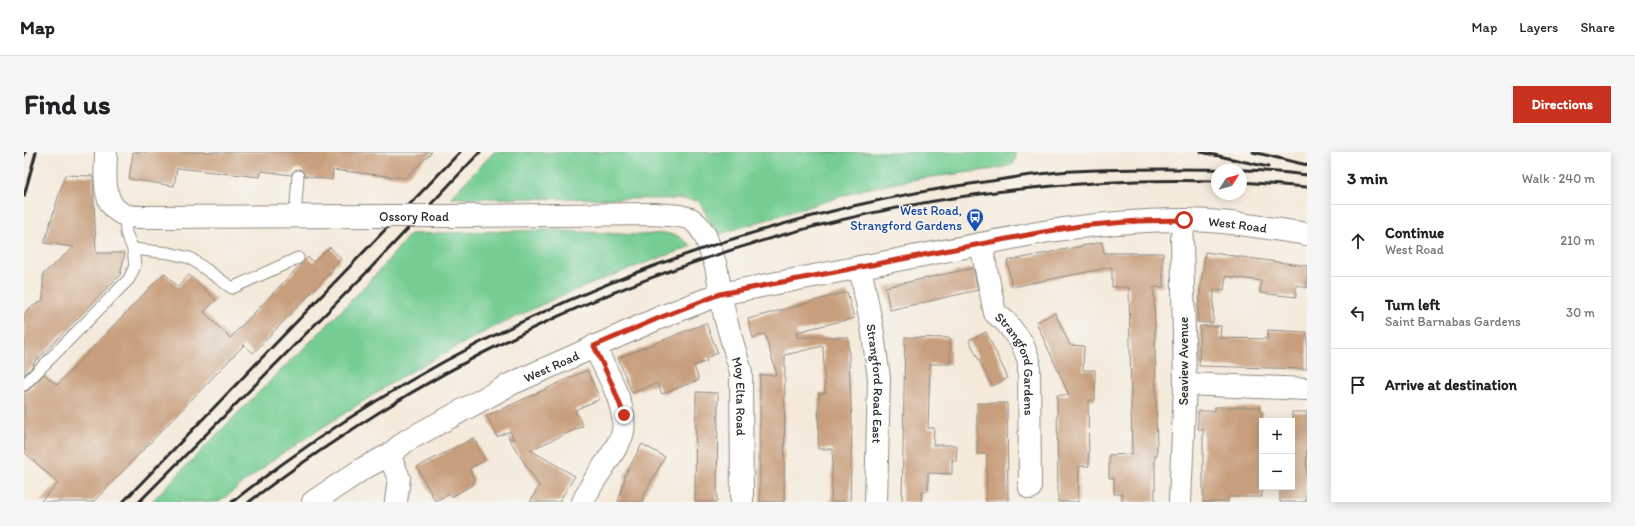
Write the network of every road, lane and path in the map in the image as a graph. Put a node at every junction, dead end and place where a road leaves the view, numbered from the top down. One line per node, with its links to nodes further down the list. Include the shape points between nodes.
1 (106, 152): 3 (street, via 106,187 109,201 116,210)
2 (298, 176): 4 (lane)
3 (125, 215): 4 (street, Ossory Road, via 151,218); 8 (lane, via 126,233)
4 (295, 217): 11 (street, Ossory Road, bridge, via 655,214 685,217 698,225 705,235 716,266)
5 (1184, 220): 6 (street, West Road); 7 (street, West Road, via 1080,226); 13 (street, Seaview Avenue, via 1182,239)
6 (1307, 234)
7 (981, 244): 10 (street, West Road); 17 (street, Strangford Gardens, via 995,313 1006,322 1022,343 1029,362)
8 (133, 249): 9 (lane, via 190,258 232,288); 14 (lane, via 135,266 128,279)
9 (298, 258)
10 (860, 267): 11 (street, West Road); 22 (street, Strangford Road East, via 879,378)
11 (720, 294): 12 (street, West Road); 21 (street, Moy Elta Road, via 741,372)
12 (594, 346): 16 (street, West Road, via 512,384 406,441); 20 (street, via 624,415 621,437 590,486)
13 (1185, 384): 15 (street); 23 (street, Seaview Avenue)
14 (24, 385)
15 (1307, 389)
16 (389, 455): 18 (street, West Road, via 364,468); 19 (street, via 399,478)
17 (1030, 488)
18 (313, 502)
19 (396, 502)
20 (583, 502)
21 (742, 502)
22 (876, 502)
23 (1180, 502)

